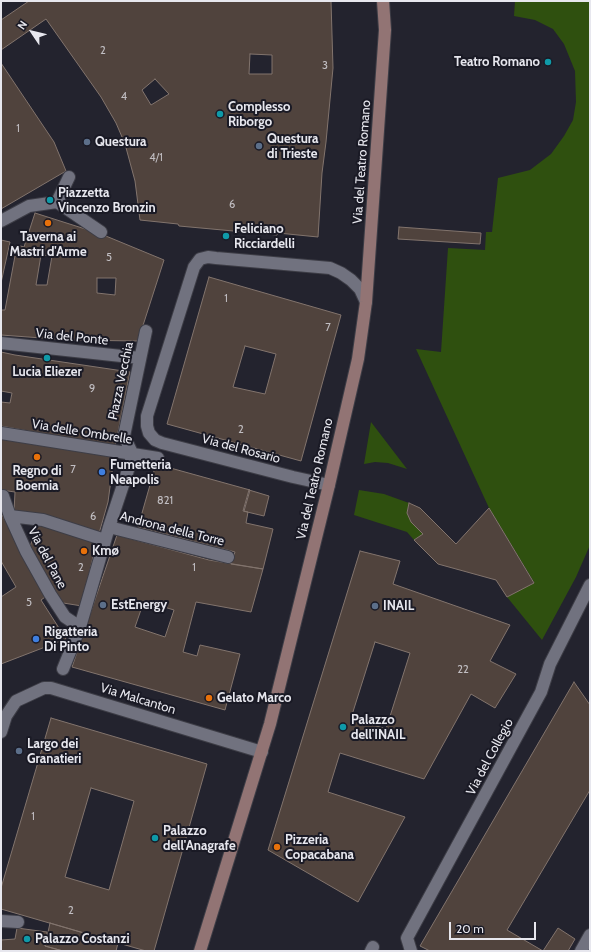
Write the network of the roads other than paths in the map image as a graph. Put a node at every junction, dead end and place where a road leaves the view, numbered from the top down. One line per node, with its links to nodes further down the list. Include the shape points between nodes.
1 (383, 1): 6 (main road, Via del Teatro Romano, via 385,30)
2 (69, 177): 3 (street)
3 (56, 202): 4 (street, via 30,206); 5 (street)
4 (1, 221)
5 (101, 232)
6 (366, 302): 13 (main road, Via del Teatro Romano, via 358,359); 13 (street, Via del Rosario, via 360,289 351,280 330,268 208,257 200,259 194,267 147,416 149,433 162,443)
7 (146, 331): 9 (street, Piazza Vecchia)
8 (1, 343): 9 (street, Via del Ponte)
9 (140, 358): 11 (street, Piazza Vecchia, via 124,436)
10 (1, 433): 11 (street, Via delle Ombrelle)
11 (133, 455): 12 (street, Via delle Ombrelle); 16 (street)
12 (158, 458)
13 (329, 484): 23 (main road, Via del Teatro Romano)
14 (1, 496): 15 (street, Via del Pane)
15 (10, 516): 17 (street, via 43,520); 20 (street, Via del Pane, via 65,618)
16 (109, 527): 17 (street); 18 (street, Androna della Torre)
17 (105, 540): 20 (street)
18 (228, 557)
19 (590, 585): 28 (street, Via del Collegio, via 550,664 541,692 407,938)
20 (80, 627): 21 (street)
21 (63, 669)
22 (1, 732): 23 (street, Via Malcanton, via 6,716 16,701 44,688 56,689)
23 (262, 752): 27 (main road, Via del Teatro Romano)
24 (1, 921): 25 (street)
25 (18, 922)
26 (590, 935): 29 (street)
27 (200, 951)
28 (411, 951)
29 (581, 951)

